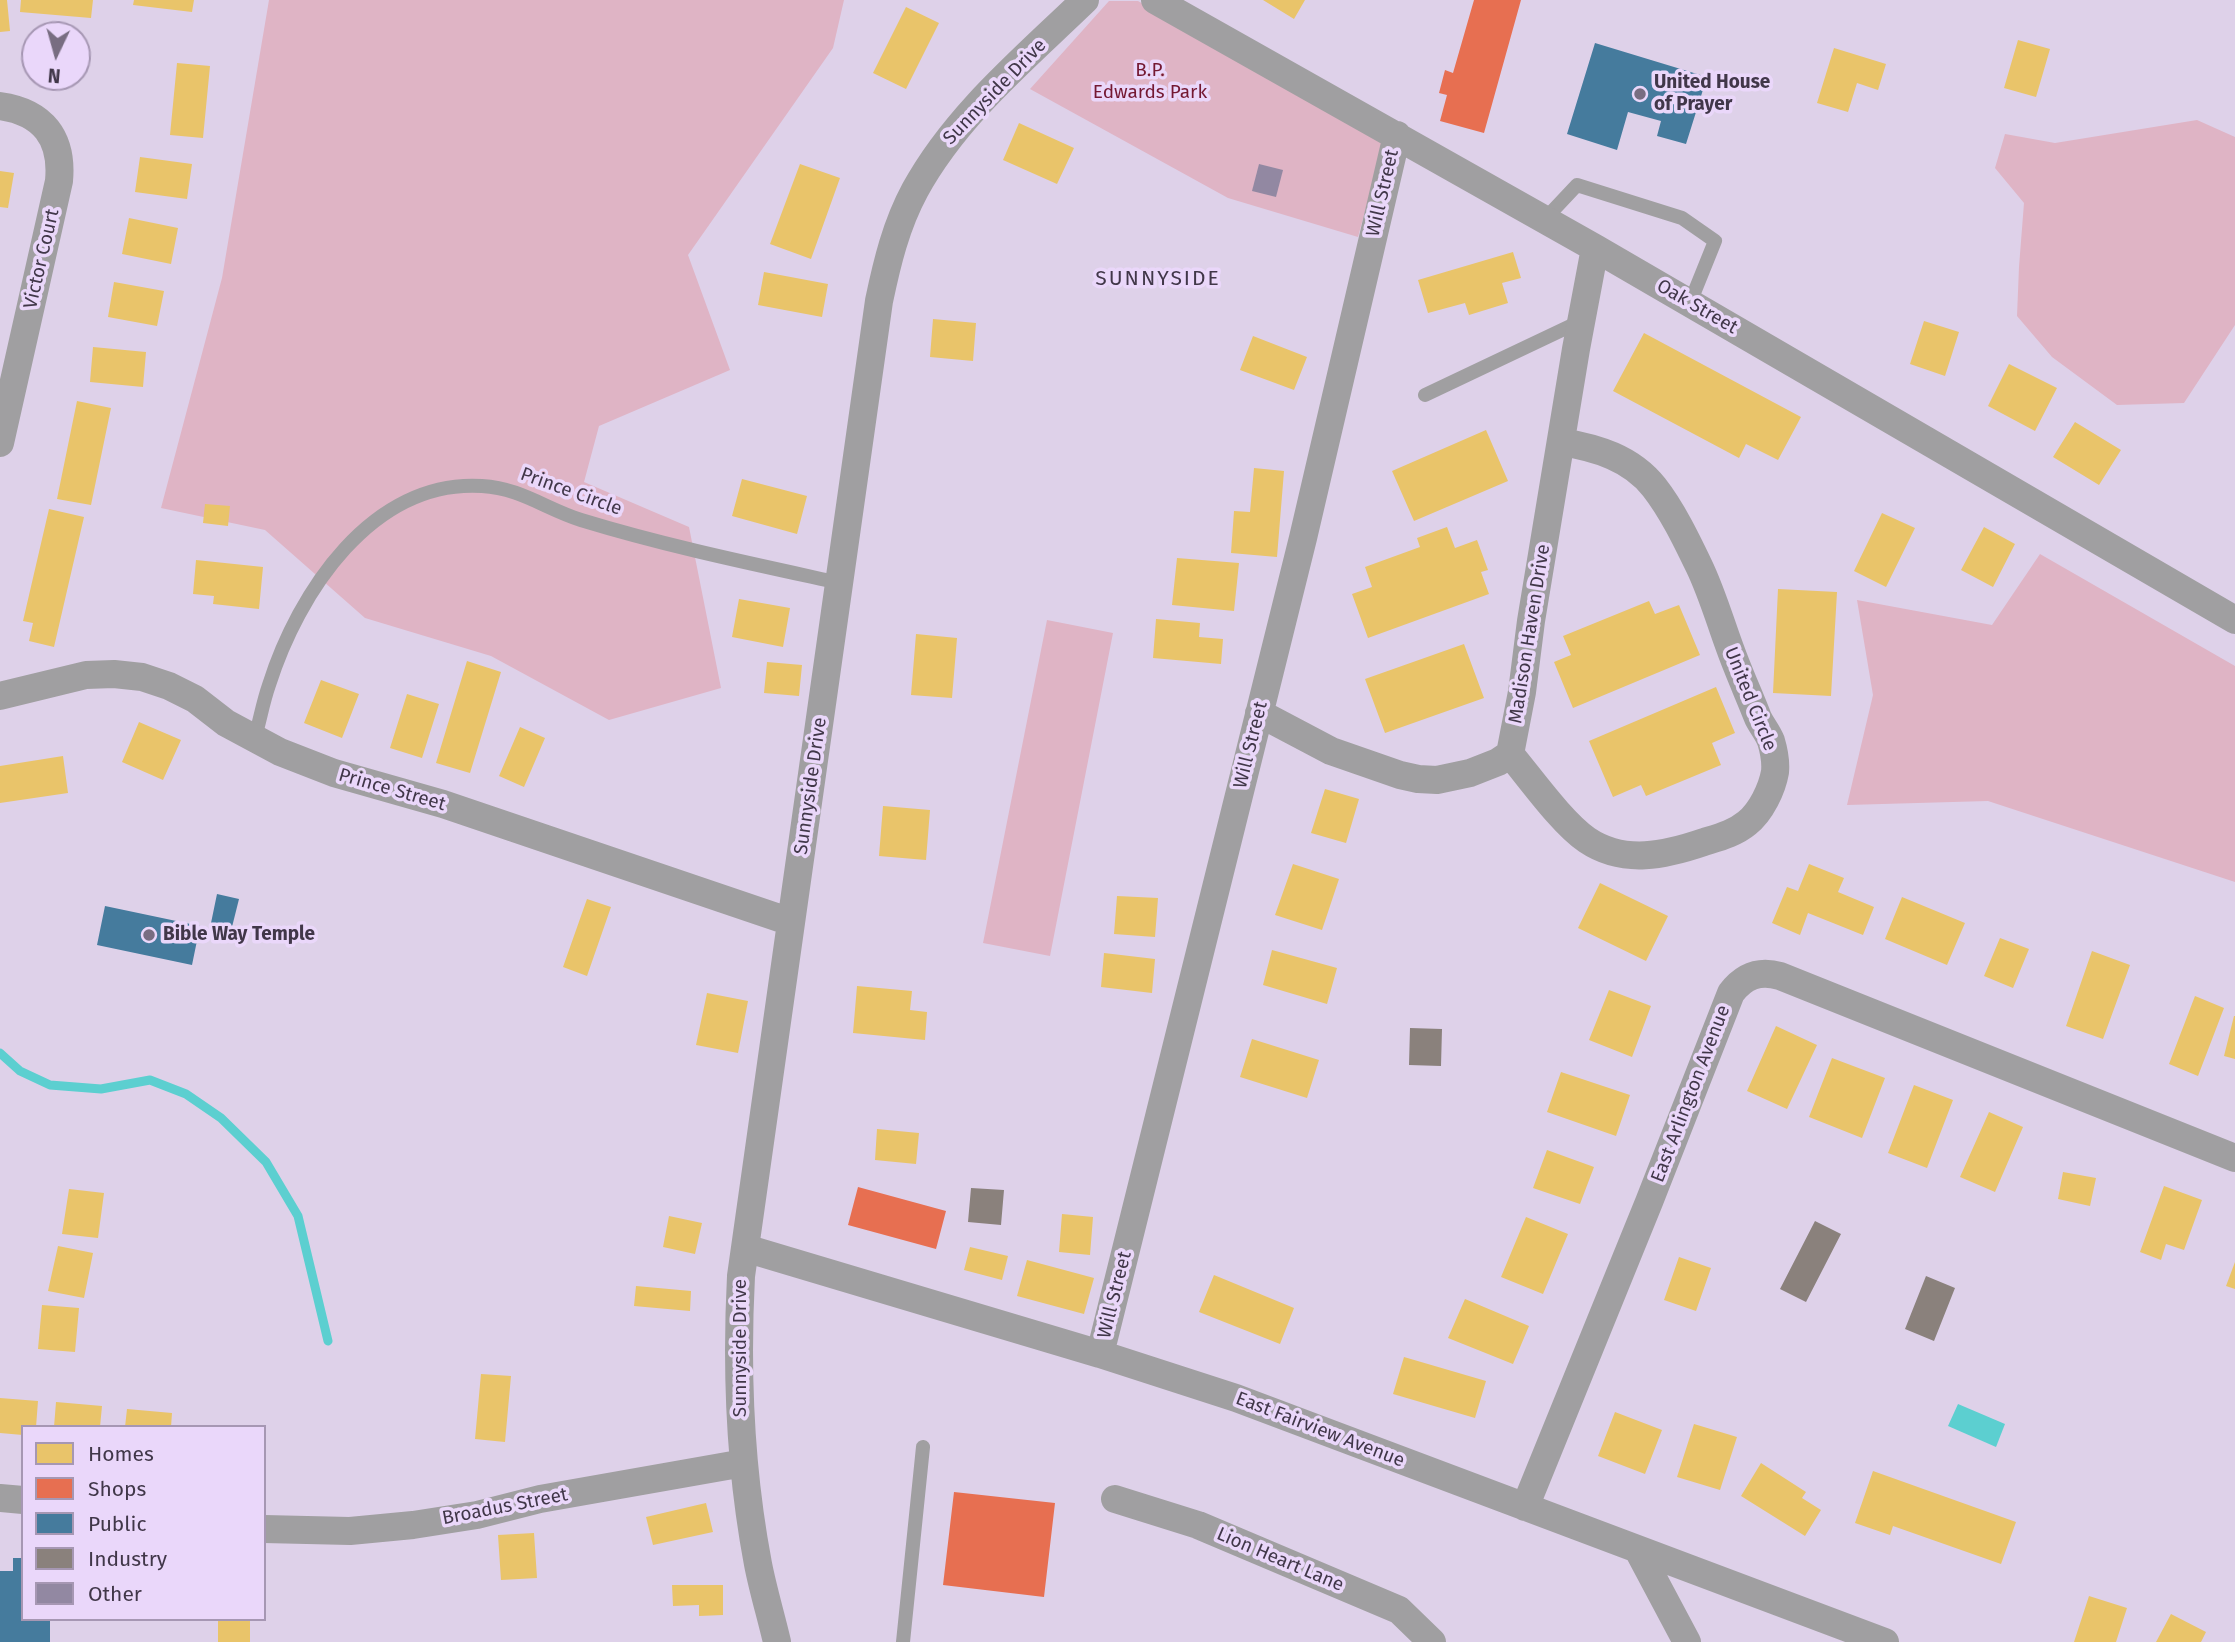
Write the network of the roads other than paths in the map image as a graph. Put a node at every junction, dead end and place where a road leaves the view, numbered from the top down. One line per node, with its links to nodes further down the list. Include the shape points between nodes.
1 (1085, 0): 12 (street, Sunnyside Drive, via 944,142 909,202 891,245 878,301)
2 (1155, 0): 4 (street, Oak Street)
3 (0, 106): 11 (street, Victor Court, via 33,116 47,128 61,163)
4 (1397, 135): 5 (street, Oak Street); 15 (street, Will Street)
5 (1545, 219): 6 (street, Oak Street); 7 (lane, via 1577,185 1682,218 1715,241)
6 (1595, 248): 7 (street, Oak Street); 8 (street, Madison Haven Drive)
7 (1690, 303): 13 (street, Oak Street)
8 (1581, 321): 9 (lane); 10 (street, Madison Haven Drive)
9 (1426, 396)
10 (1562, 442): 17 (street, Madison Haven Drive); 17 (street, United Circle, via 1596,448 1628,463 1653,486 1701,570 1760,722 1770,737 1775,773 1761,807 1733,832 1682,849 1626,855 1588,841 1573,829)
11 (0, 443)
12 (840, 583): 16 (lane, Prince Circle, via 579,519 504,489 459,486 429,491 375,519 318,584 290,632); 18 (street, Sunnyside Drive)
13 (2235, 620)
14 (0, 696): 16 (street, Prince Street, via 86,675 142,677 195,699 226,723)
15 (1259, 713): 17 (street, via 1331,751 1418,779 1470,774); 21 (street, Will Street)
16 (255, 737): 18 (street, Prince Street, via 334,773 443,804)
17 (1510, 754)
18 (791, 922): 20 (street, Sunnyside Drive)
19 (2235, 1158): 27 (street, East Arlington Avenue, via 1780,976 1758,973 1747,977 1731,993)
20 (745, 1248): 21 (street, East Fairview Avenue); 23 (street, Sunnyside Drive, via 738,1323)
21 (1100, 1353): 27 (street, East Fairview Avenue, via 1236,1398)
22 (923, 1447): 31 (lane)
23 (744, 1463): 28 (street, Broadus Street, via 413,1525 349,1531); 30 (street, Sunnyside Drive, via 758,1564)
24 (0, 1498): 26 (street)
25 (1115, 1499): 32 (street, Lion Heart Lane, via 1198,1525 1399,1610)
26 (21, 1500)
27 (1525, 1507): 29 (street, East Fairview Avenue)
28 (266, 1529)
29 (1639, 1550): 33 (street); 34 (street, East Fairview Avenue)
30 (777, 1642)
31 (903, 1642)
32 (1432, 1642)
33 (1687, 1642)
34 (1885, 1642)

